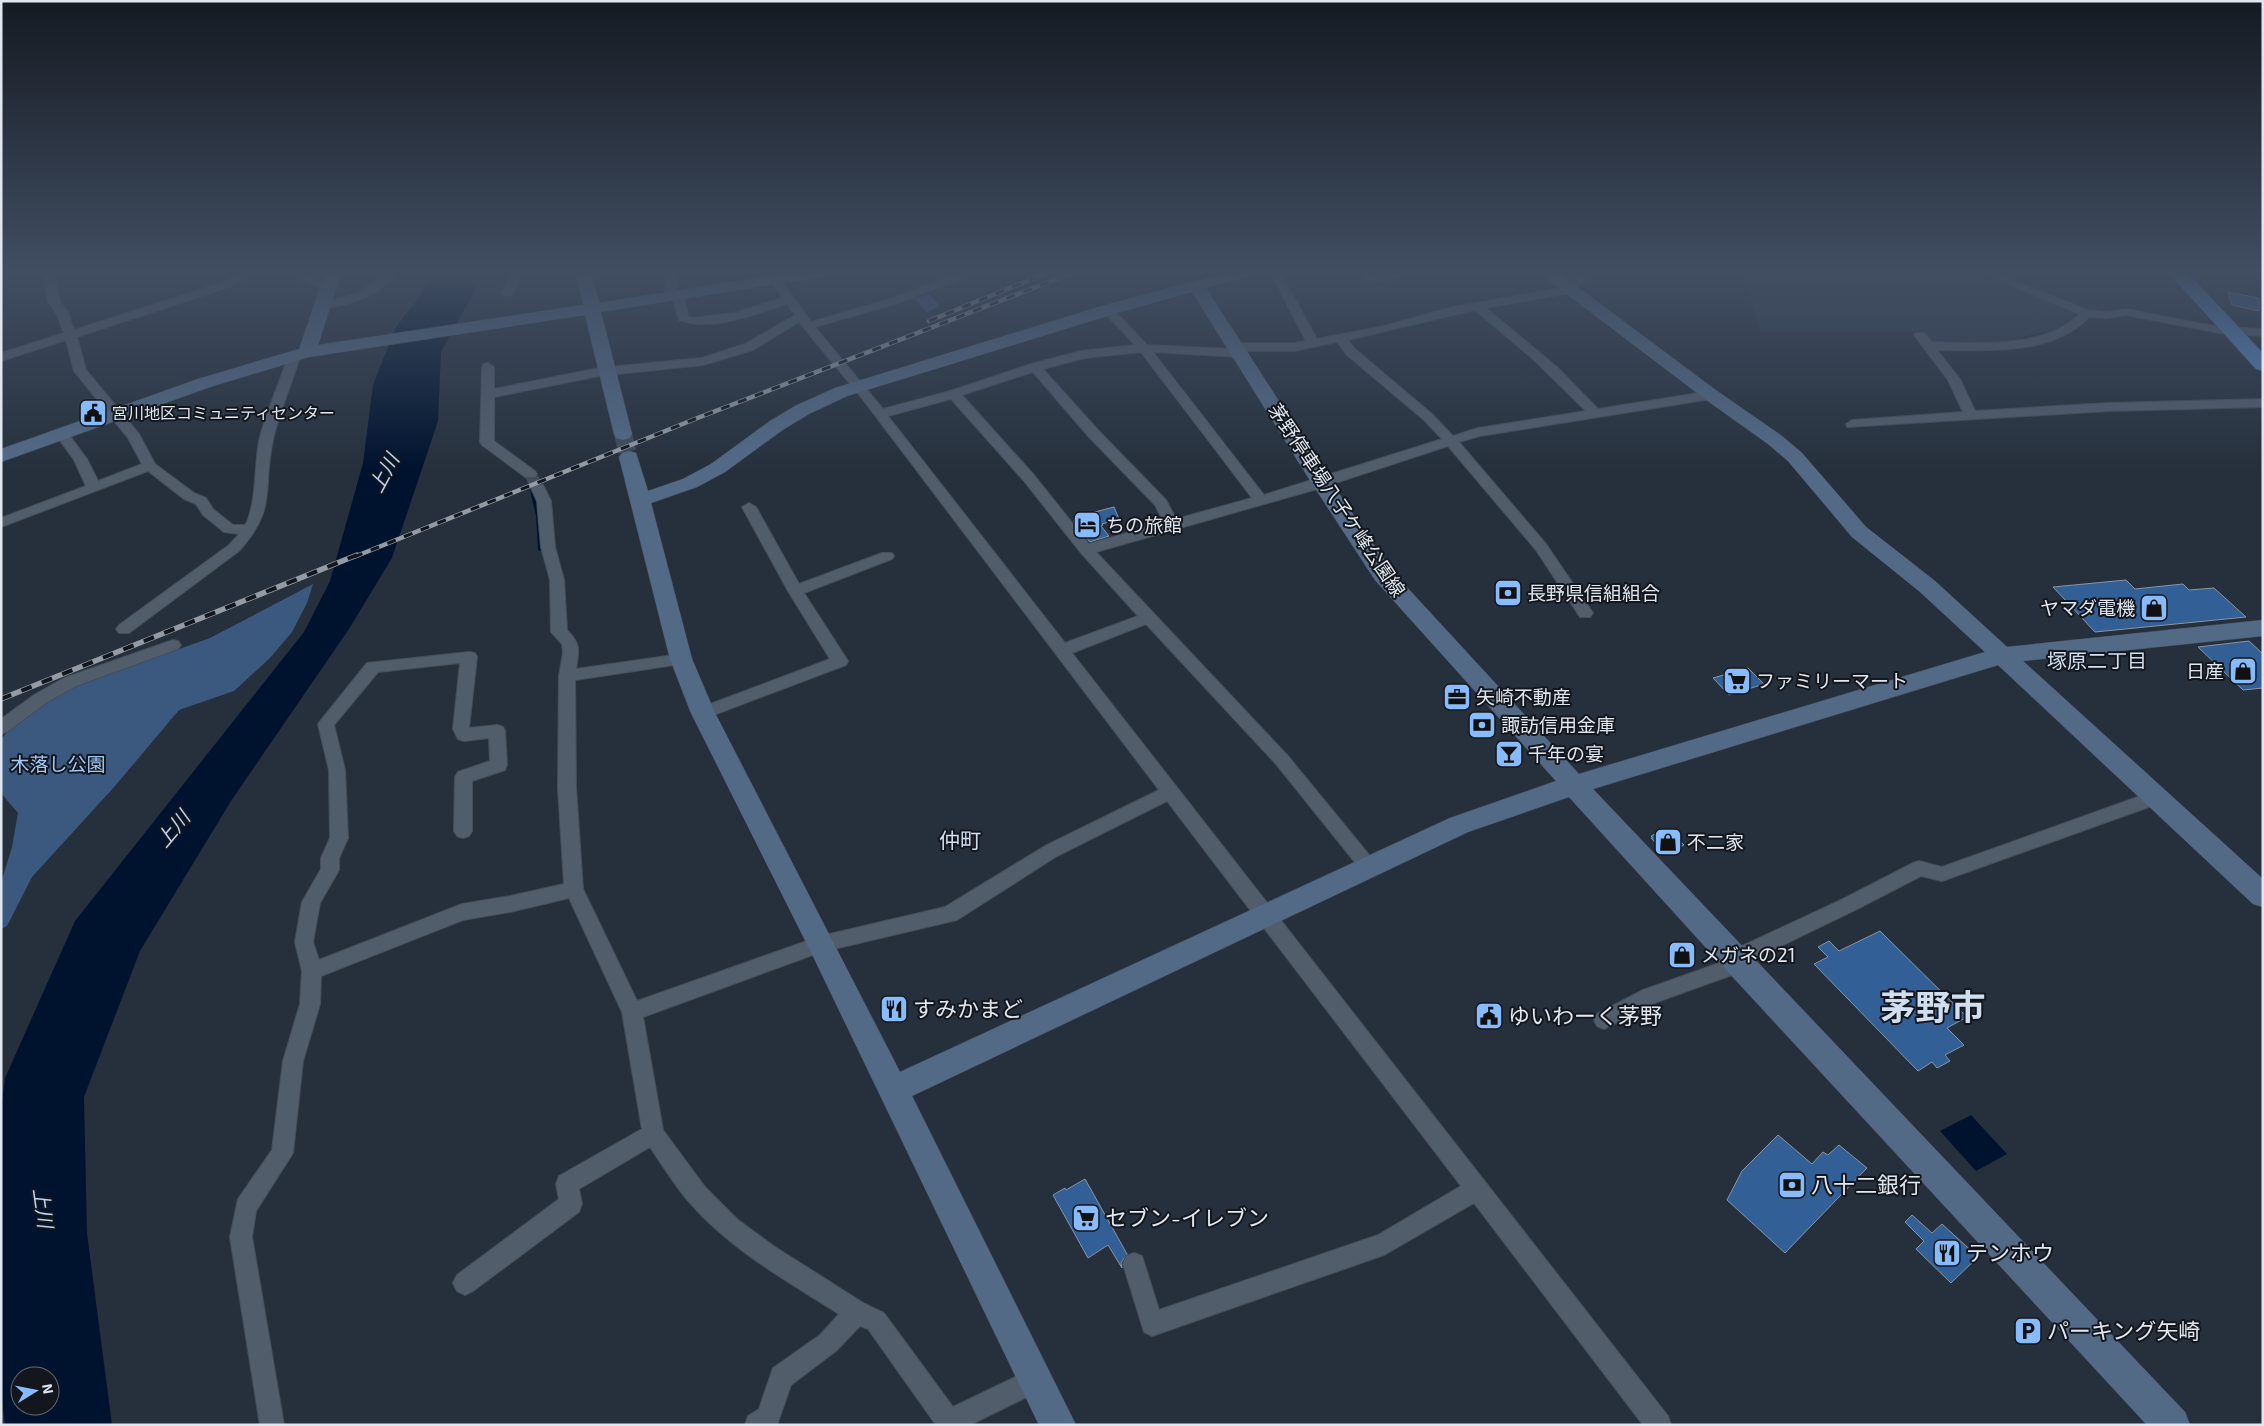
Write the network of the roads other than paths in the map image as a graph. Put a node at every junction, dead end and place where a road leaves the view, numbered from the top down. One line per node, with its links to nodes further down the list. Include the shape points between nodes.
1 (62, 337): 24 (street)
2 (71, 337): 34 (street, via 80,371)
3 (308, 337): 23 (street)
4 (405, 337): 23 (street)
5 (599, 337): 28 (street)
6 (772, 337): 28 (street, via 704,361)
7 (818, 337): 29 (street)
8 (1021, 337): 29 (street)
9 (1133, 337): 21 (street)
10 (1229, 337): 22 (street, 茅野停車場八子ケ峰公園線)
11 (1310, 337): 19 (street)
12 (1347, 337): 18 (street)
13 (1516, 337): 36 (street)
14 (1632, 337): 32 (street)
15 (1921, 337): 20 (street)
16 (2047, 337): 20 (street, via 2021,344)
17 (2236, 337): 25 (highway)
18 (1340, 338): 19 (street); 41 (street, via 1351,352 1428,417)
19 (1313, 343): 22 (street)
20 (1929, 346): 37 (street, via 1954,379)
21 (1144, 348): 22 (street); 27 (street, via 1086,354); 48 (street)
22 (1237, 350): 45 (street, 茅野停車場八子ケ峰公園線)
23 (300, 354): 34 (street); 52 (street, via 266,442 261,503)
24 (1, 357)
25 (2263, 365)
26 (488, 367): 30 (street)
27 (1035, 367): 31 (street); 51 (street, via 1161,503)
28 (610, 371): 30 (street); 39 (street)
29 (858, 386): 35 (street); 47 (street, via 777,424 718,468 690,483)
30 (489, 394): 64 (street, via 487,442 534,481 544,501 548,547 557,580 559,632 570,642)
31 (954, 394): 35 (street); 53 (street, via 1029,478)
32 (1710, 396): 36 (street); 62 (street, via 1795,457 1859,532 1927,586)
33 (2263, 403): 37 (street)
34 (117, 414): 40 (street); 44 (street)
35 (881, 414): 61 (street)
36 (1596, 414): 41 (street, via 1478,432)
37 (1970, 414): 38 (street)
38 (1852, 424)
39 (623, 434)
40 (62, 435): 42 (street); 46 (street)
41 (1451, 441): 45 (street); 56 (street, via 1541,547)
42 (1, 456)
43 (629, 457): 47 (street)
44 (150, 466): 46 (street); 52 (street, via 189,496 201,501 208,512 229,529)
45 (1321, 482): 48 (street); 67 (street, 茅野停車場八子ケ峰公園線, via 1384,575)
46 (94, 488): 50 (street)
47 (640, 500): 63 (street)
48 (1261, 500): 51 (street)
49 (749, 507): 55 (street)
50 (1, 523)
51 (1172, 525): 53 (street)
52 (249, 530): 59 (street, via 234,548)
53 (1086, 550): 57 (street)
54 (887, 556): 55 (street)
55 (795, 591): 65 (street, via 840,661)
56 (1585, 613)
57 (1147, 618): 61 (street); 71 (street, via 1282,760)
58 (2263, 628): 62 (street)
59 (124, 629)
60 (173, 645): 66 (street, via 70,682)
61 (1062, 650): 68 (street)
62 (2003, 655): 67 (street); 69 (street)
63 (681, 659): 64 (street); 65 (street)
64 (567, 676): 72 (street, via 567,788)
65 (703, 713): 75 (street)
66 (1, 728)
67 (1574, 785): 71 (street, via 1459,825); 76 (street, 茅野停車場八子ケ峰公園線)
68 (1170, 792): 74 (street); 75 (street, via 1051,851 950,914)
69 (2157, 797): 73 (street); 76 (street, via 1942,874 1918,868)
70 (463, 831): 77 (street, via 464,777 499,765 497,730 464,735 461,730 469,657 373,667 326,724 337,770 339,838 330,858 330,870 311,902 304,942)
71 (1368, 866): 74 (street)
72 (574, 888): 77 (street, via 462,912); 78 (street)
73 (2263, 896)
74 (1266, 916): 80 (street); 82 (street)
75 (821, 944): 78 (street); 80 (street)
76 (1737, 962): 79 (street, via 1650,996); 92 (street, 茅野停車場八子ケ峰公園線)
77 (312, 971): 88 (street, via 310,1004 293,1061 282,1153 246,1207 241,1236)
78 (632, 1012): 81 (street)
79 (1604, 1020)
80 (892, 1090): 86 (street)
81 (653, 1134): 84 (street, via 567,1184 570,1204); 85 (street, via 696,1195 729,1227 766,1255)
82 (1478, 1189): 83 (street, via 1384,1244 1152,1324); 91 (street)
83 (1134, 1264)
84 (465, 1283)
85 (857, 1312): 87 (street, via 876,1321); 89 (street, via 828,1343 782,1377 768,1416)
86 (1036, 1379): 87 (street); 90 (street)
87 (950, 1423)
88 (272, 1425)
89 (757, 1425)
90 (1058, 1425)
91 (1659, 1425)
92 (2172, 1425)

